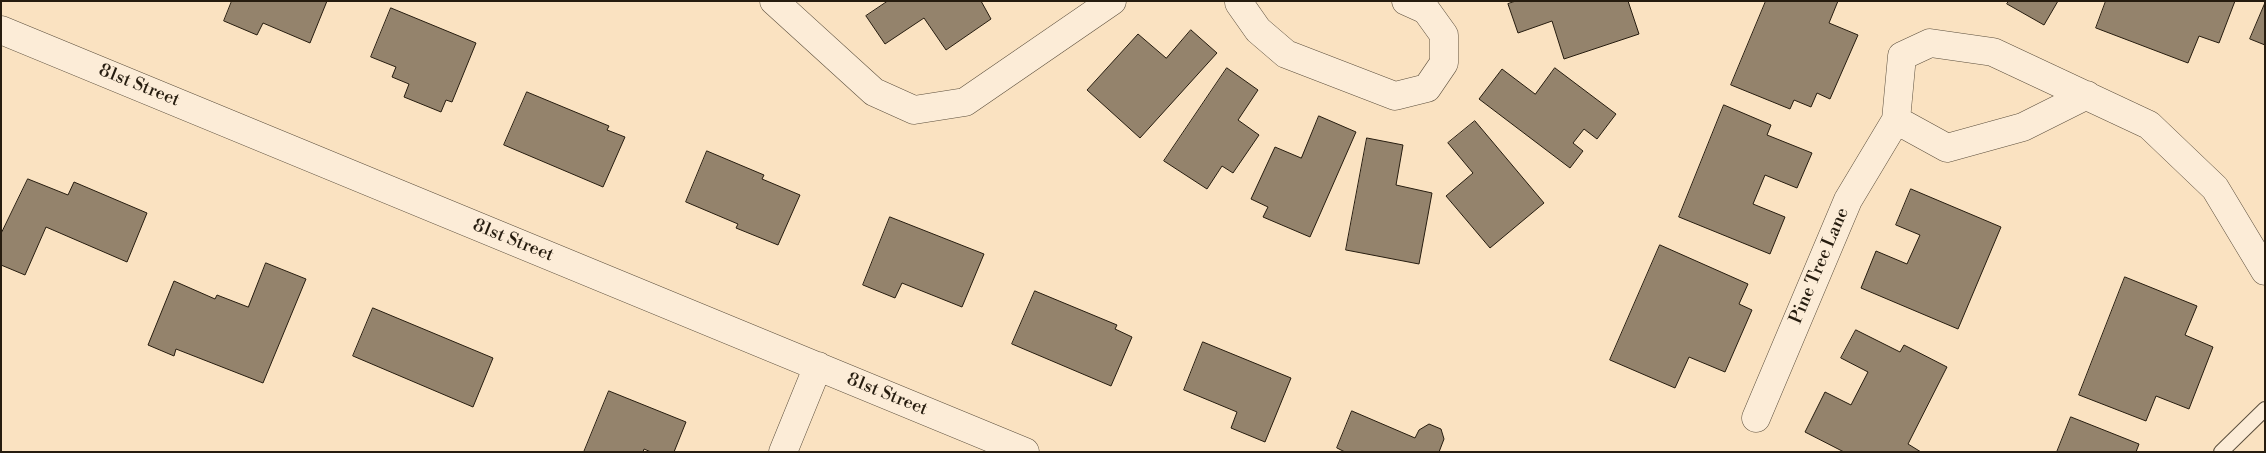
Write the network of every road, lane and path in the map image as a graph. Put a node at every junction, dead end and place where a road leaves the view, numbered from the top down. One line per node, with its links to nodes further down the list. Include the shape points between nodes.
1 (774, 1): 2 (street, via 874,92 914,110 965,102)
2 (1112, 1)
3 (1406, 1): 4 (street, via 1426,10 1444,35 1444,63 1427,88 1395,96 1286,54 1258,30)
4 (1238, 2)
5 (1, 30): 9 (street, 81st Street)
6 (2087, 95): 7 (street, via 2023,127 1947,148); 7 (street, Pine Tree Lane, via 1993,52 1930,43 1902,56); 8 (street, Pine Tree Lane, via 2149,125 2215,188)
7 (1896, 120): 11 (street, Pine Tree Lane, via 1848,200)
8 (2265, 271)
9 (818, 366): 12 (street); 13 (street, 81st Street)
10 (2265, 409): 14 (lane)
11 (1756, 418)
12 (783, 452)
13 (1025, 452)
14 (2221, 452)

